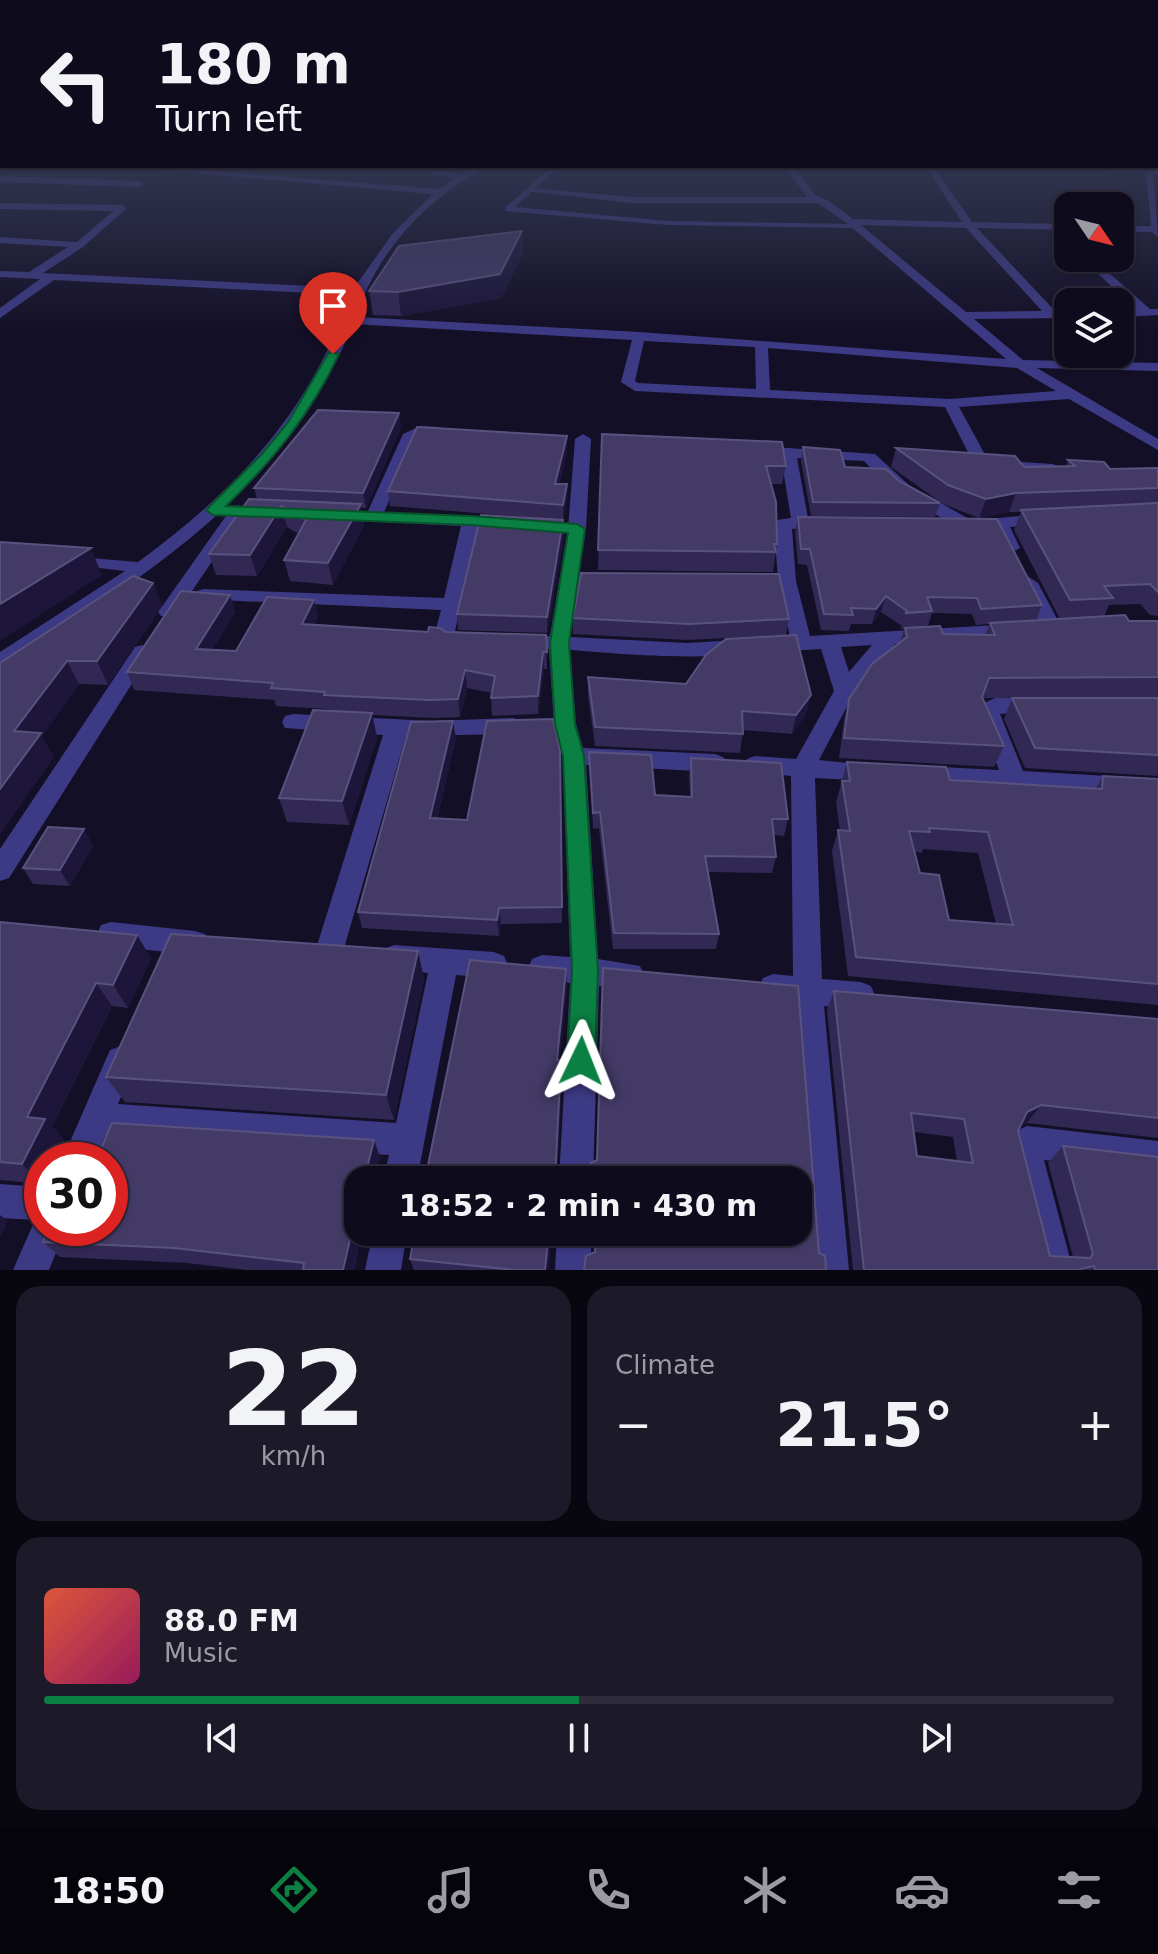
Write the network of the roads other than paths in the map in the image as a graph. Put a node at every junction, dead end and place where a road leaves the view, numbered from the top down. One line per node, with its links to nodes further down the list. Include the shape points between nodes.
1 (119, 214): 12 (street)
2 (417, 214): 17 (street, via 395,236)
3 (569, 214): 6 (street, via 668,223)
4 (839, 214): 6 (street)
5 (962, 214): 7 (street)
6 (853, 224): 7 (street); 21 (street)
7 (969, 225): 9 (street); 20 (street)
8 (1156, 225): 10 (street)
9 (1052, 227)
10 (1134, 227)
11 (0, 240): 12 (street)
12 (79, 245): 15 (street)
13 (1103, 272): 18 (street)
14 (0, 274): 15 (street)
15 (32, 275): 16 (street)
16 (52, 276): 17 (street); 19 (street)
17 (358, 292): 22 (street)
18 (1152, 312)
19 (0, 314)
20 (1052, 315): 21 (street)
21 (962, 316): 25 (street)
22 (349, 320): 23 (street); 38 (street, via 307,405 267,457)
23 (639, 336): 24 (street); 27 (street, via 628,382 632,386)
24 (761, 344): 25 (street); 27 (street)
25 (1020, 364): 26 (street); 28 (street)
26 (1158, 367)
27 (763, 394): 29 (street)
28 (1075, 394): 29 (street); 32 (street)
29 (950, 403): 37 (street, via 975,464)
30 (451, 431): 40 (street, via 411,434)
31 (584, 439): 57 (street, via 569,529 577,579)
32 (1157, 444)
33 (741, 450): 34 (street)
34 (788, 453): 35 (street); 43 (street)
35 (869, 457): 36 (street); 47 (street, via 900,487)
36 (897, 459)
37 (1070, 471)
38 (213, 510): 50 (street); 51 (street, via 246,510)
39 (344, 515): 40 (street)
40 (374, 516): 42 (street)
41 (1053, 518): 48 (street, via 1009,520)
42 (471, 521): 44 (street); 52 (street)
43 (800, 522): 45 (street); 58 (street, via 783,524 779,581)
44 (501, 523)
45 (846, 523)
46 (923, 524): 47 (street)
47 (969, 524): 48 (street)
48 (1001, 526): 53 (street, via 1060,627)
49 (52, 559): 50 (street)
50 (145, 568): 59 (street)
51 (180, 595): 52 (street); 69 (street)
52 (452, 604): 54 (street, via 447,636)
53 (890, 637): 56 (street); 60 (street)
54 (485, 641)
55 (530, 642): 57 (street)
56 (829, 642): 58 (street); 60 (street)
57 (559, 643): 58 (street, via 687,650); 63 (street)
58 (802, 644)
59 (0, 662)
60 (845, 691): 66 (street)
61 (1059, 706): 67 (street, via 989,708)
62 (293, 722): 64 (street)
63 (565, 724): 64 (street); 65 (street)
64 (397, 727): 73 (street)
65 (574, 756): 66 (street); 75 (street)
66 (803, 768): 67 (street); 78 (street)
67 (1015, 780): 68 (street)
68 (1158, 788)
69 (0, 870)
70 (79, 931): 71 (street, via 169,954)
71 (221, 945)
72 (298, 952): 73 (street)
73 (328, 955): 74 (street)
74 (445, 961): 75 (street); 82 (street)
75 (585, 971): 76 (street); 86 (street)
76 (660, 978)
77 (748, 986): 78 (street)
78 (808, 991): 79 (street); 95 (street)
79 (887, 998)
80 (132, 1037): 81 (street)
81 (96, 1119): 82 (street); 83 (street)
82 (408, 1140): 85 (street)
83 (86, 1142)
84 (1158, 1157): 96 (street, via 1027,1142 1024,1148)
85 (403, 1166)
86 (577, 1166)
87 (0, 1201): 88 (street)
88 (24, 1203)
89 (41, 1246): 92 (street)
90 (387, 1246): 93 (street)
91 (574, 1246): 94 (street)
92 (31, 1270)
93 (383, 1270)
94 (573, 1270)
95 (831, 1270)
96 (1055, 1270)

